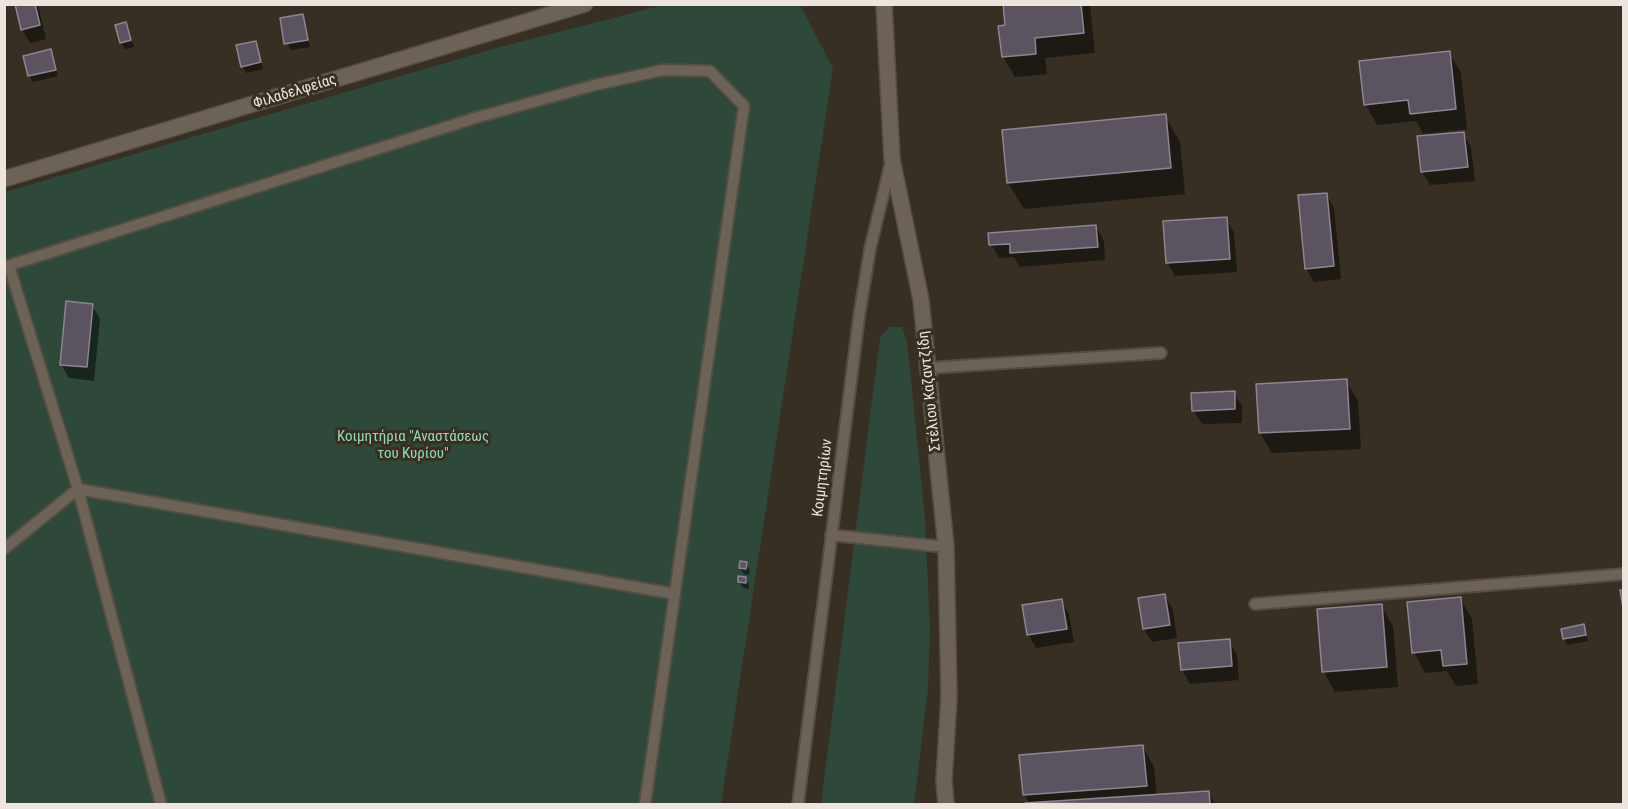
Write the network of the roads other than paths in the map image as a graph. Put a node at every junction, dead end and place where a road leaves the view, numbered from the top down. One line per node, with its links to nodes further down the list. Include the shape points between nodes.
1 (585, 4): 4 (main road, Φιλαδελφείας)
2 (884, 4): 3 (main road, Στέλιου Καζαντζίδη)
3 (892, 159): 7 (main road, Στέλιου Καζαντζίδη, via 921,300); 9 (lane, Κοιμητηρίων, via 870,249)
4 (4, 179)
5 (7, 267): 8 (lane); 13 (lane, via 475,118 663,70 710,71 744,106)
6 (1161, 353): 7 (lane)
7 (928, 368): 10 (main road, Στέλιου Καζαντζίδη)
8 (78, 489): 11 (lane); 13 (lane); 16 (lane)
9 (831, 535): 10 (lane); 18 (lane, Κοιμητηρίων)
10 (946, 547): 15 (main road, Στέλιου Καζαντζίδη, via 949,697)
11 (4, 549)
12 (1623, 574): 14 (lane)
13 (675, 594): 17 (lane)
14 (1255, 604)
15 (944, 780): 19 (main road, Στέλιου Καζαντζίδη); 20 (main road, Στέλιου Καζαντζίδη)
16 (161, 804)
17 (645, 804)
18 (798, 804)
19 (938, 804)
20 (946, 804)

